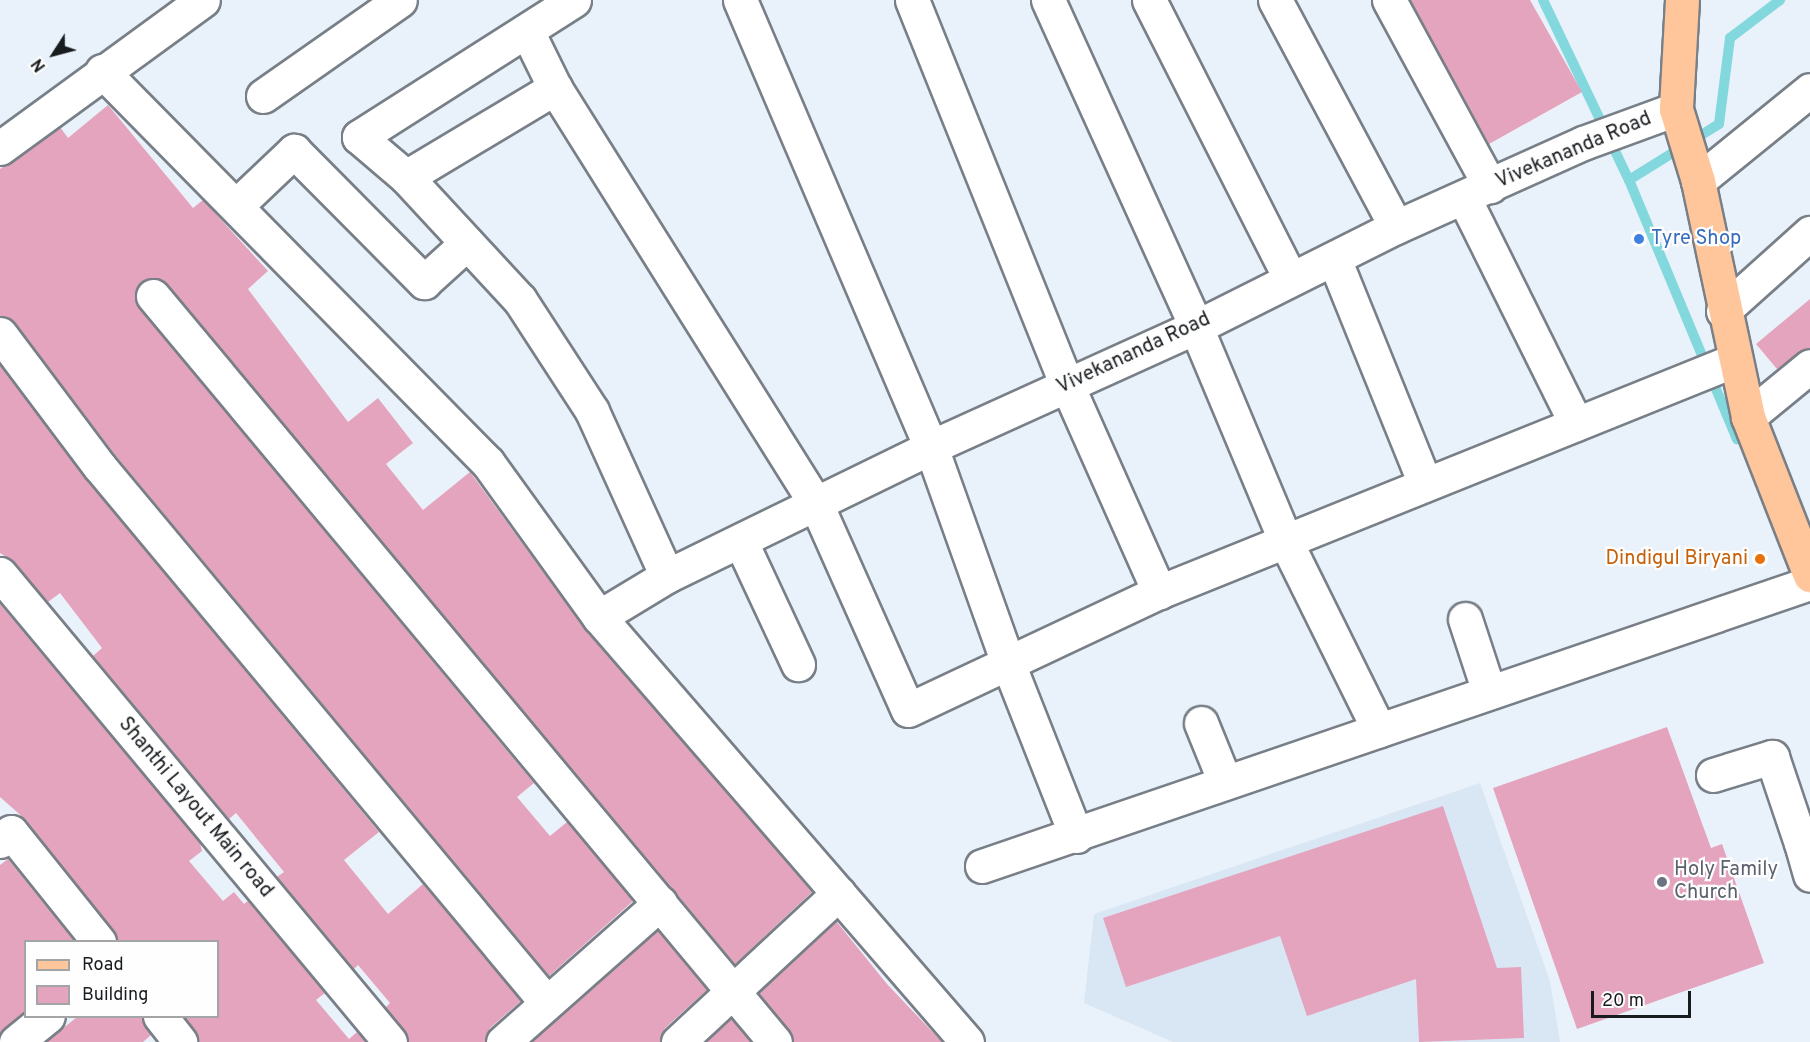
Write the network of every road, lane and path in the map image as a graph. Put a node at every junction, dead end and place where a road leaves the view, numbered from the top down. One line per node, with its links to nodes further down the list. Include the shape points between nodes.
1 (202, 0): 14 (street)
2 (400, 0): 17 (street)
3 (574, 0): 12 (street)
4 (740, 0): 38 (street)
5 (912, 0): 35 (street)
6 (1048, 0): 31 (street)
7 (1149, 0): 28 (street)
8 (1275, 0): 24 (street)
9 (1389, 0): 22 (street)
10 (1664, 0): 13 (street)
11 (1682, 0): 13 (main road)
12 (527, 31): 15 (street); 20 (street, via 359,137)
13 (1680, 44): 18 (main road)
14 (102, 71): 19 (street); 23 (street)
15 (555, 88): 20 (street); 40 (street)
16 (1810, 90): 21 (street)
17 (263, 96)
18 (1676, 109): 21 (main road); 22 (street, Vivekananda Road, via 1583,143)
19 (0, 148)
20 (406, 177): 26 (street)
21 (1698, 181): 30 (main road)
22 (1477, 192): 24 (street, Vivekananda Road); 37 (street)
23 (237, 205): 26 (street, via 294,151 424,282); 49 (street, via 488,463)
24 (1396, 227): 27 (street, Vivekananda Road)
25 (1810, 233): 30 (street)
26 (467, 243): 46 (street, via 520,300 592,411)
27 (1335, 261): 28 (street, Vivekananda Road); 39 (street)
28 (1290, 278): 31 (street, Vivekananda Road)
29 (153, 296): 64 (street)
30 (1723, 311): 33 (main road)
31 (1196, 327): 35 (street, Vivekananda Road); 43 (street)
32 (0, 334): 67 (street, via 100,467)
33 (1735, 360): 36 (main road); 37 (street)
34 (1810, 366): 36 (street)
35 (1067, 385): 38 (street, Vivekananda Road); 48 (street)
36 (1748, 417): 41 (main road)
37 (1576, 424): 39 (street)
38 (931, 447): 40 (street, Vivekananda Road); 51 (street)
39 (1425, 484): 43 (street)
40 (817, 506): 42 (street, Vivekananda Road); 51 (street, via 908,710)
41 (1802, 538): 45 (main road)
42 (741, 542): 46 (street, Vivekananda Road); 52 (street)
43 (1286, 542): 48 (street); 55 (street)
44 (0, 574): 72 (street, Shanthi Layout Main road)
45 (1810, 575)
46 (667, 576): 49 (street, Vivekananda Road)
47 (1810, 583): 53 (street)
48 (1159, 592): 51 (street)
49 (599, 617): 63 (street)
50 (1465, 619): 53 (street)
51 (1008, 663): 59 (street)
52 (798, 664)
53 (1489, 692): 55 (street)
54 (1201, 723): 57 (street)
55 (1379, 730): 57 (street)
56 (1713, 775): 60 (street, via 1772,757)
57 (1225, 782): 59 (street)
58 (4, 831): 65 (street)
59 (1076, 836): 61 (street)
60 (1805, 842): 62 (street)
61 (982, 866)
62 (1810, 875)
63 (838, 893): 66 (street); 76 (street)
64 (660, 903): 66 (street); 67 (street)
65 (97, 940)
66 (735, 993): 74 (street); 75 (street)
67 (546, 1002): 73 (street)
68 (47, 1018): 70 (street)
69 (161, 1018): 71 (street)
70 (15, 1042)
71 (180, 1042)
72 (390, 1042)
73 (503, 1042)
74 (678, 1042)
75 (776, 1042)
76 (967, 1042)

